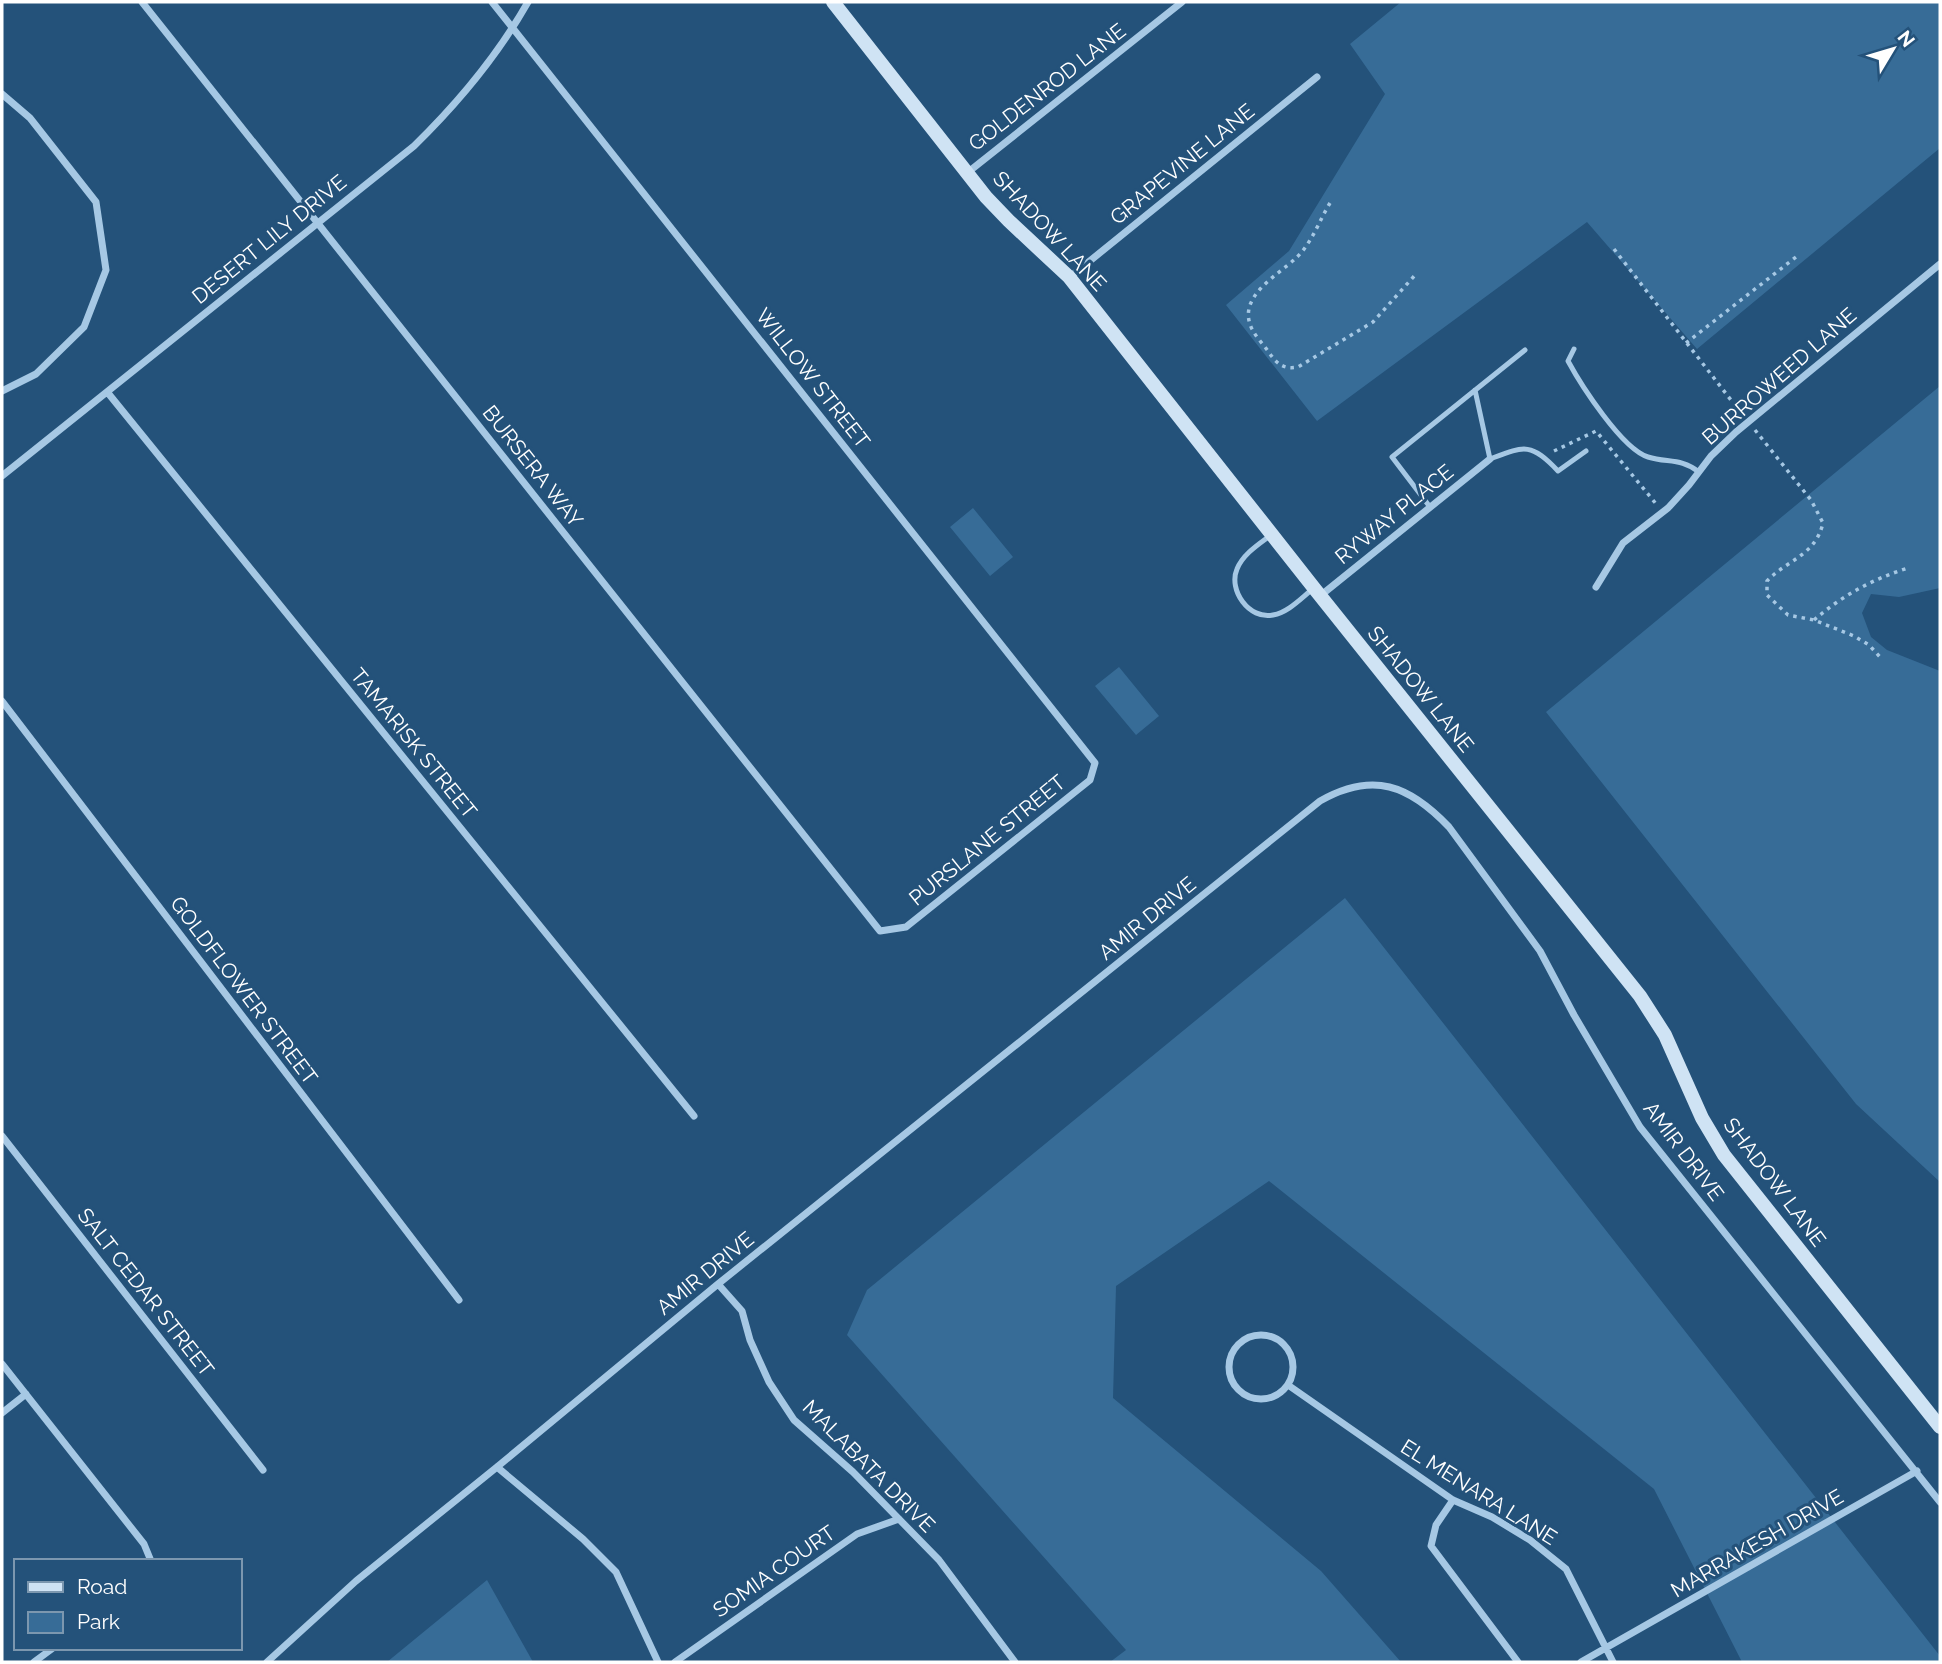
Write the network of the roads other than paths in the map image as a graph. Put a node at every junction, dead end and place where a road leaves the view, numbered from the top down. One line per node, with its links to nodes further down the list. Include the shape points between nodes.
1 (142, 2): 10 (street, BURSERA WAY)
2 (492, 2): 6 (street, WILLOW STREET)
3 (528, 2): 6 (street, DESERT LILY DRIVE)
4 (833, 2): 9 (street, SHADOW LANE)
5 (1182, 2): 9 (street, GOLDENROD LANE)
6 (513, 28): 10 (street, DESERT LILY DRIVE, via 440,121); 27 (street, WILLOW STREET, via 1095,762)
7 (1317, 78): 12 (street, GRAPEVINE LANE)
8 (2, 94): 16 (street, via 30,118 96,202 106,270 84,327 36,374)
9 (967, 173): 12 (street, SHADOW LANE, via 1009,221)
10 (317, 223): 17 (street, DESERT LILY DRIVE); 28 (street, BURSERA WAY, via 880,931)
11 (1940, 264): 20 (street, BURROWEED LANE, via 1748,422)
12 (1069, 277): 23 (street, SHADOW LANE)
13 (1574, 349): 20 (lane, via 1568,361 1580,384 1632,449 1647,457 1688,463)
14 (1525, 350): 15 (lane)
15 (1475, 390): 19 (lane); 22 (lane, via 1392,457)
16 (2, 391)
17 (108, 393): 21 (street, DESERT LILY DRIVE); 29 (street, TAMARISK STREET)
18 (1586, 451): 19 (lane, via 1558,471 1533,450 1519,448)
19 (1490, 459): 22 (street, RYWAY PLACE)
20 (1699, 472): 24 (street, BURROWEED LANE, via 1662,512 1623,542)
21 (2, 476)
22 (1430, 507): 25 (street, RYWAY PLACE)
23 (1272, 535): 25 (street, SHADOW LANE); 25 (lane, via 1237,568 1241,600 1259,615 1271,616)
24 (1596, 587)
25 (1317, 592): 37 (street, SHADOW LANE, via 1640,996 1665,1035 1724,1155)
26 (2, 701): 32 (street, GOLDFLOWER STREET)
27 (1090, 780): 28 (street, PURSLANE STREET)
28 (906, 927)
29 (694, 1116)
30 (2, 1136): 39 (street, SALT CEDAR STREET)
31 (718, 1284): 38 (street, AMIR DRIVE); 40 (street, AMIR DRIVE, via 1321,801 1351,787 1389,786 1419,799 1449,827 1540,951 1640,1127); 43 (street, MALABATA DRIVE, via 742,1311 769,1382 793,1420)
32 (458, 1300)
33 (2, 1364): 35 (street)
34 (1287, 1385): 34 (street, via 1293,1364 1279,1340 1258,1334 1234,1349 1229,1370 1244,1395 1266,1399); 41 (street, EL MENARA LANE)
35 (26, 1394): 36 (street); 44 (street, via 144,1544)
36 (2, 1413)
37 (1940, 1427)
38 (497, 1467): 48 (street, AMIR DRIVE, via 356,1581); 49 (street, via 616,1572)
39 (263, 1470)
40 (1917, 1471): 42 (street); 45 (street, MARRAKESH DRIVE)
41 (1453, 1500): 45 (street, EL MENARA LANE, via 1530,1540 1566,1569); 52 (street, via 1436,1525 1431,1546)
42 (1940, 1502)
43 (899, 1519): 50 (street, SOMIA COURT, via 857,1534); 51 (street, MALABATA DRIVE, via 939,1560)
44 (150, 1559)
45 (1606, 1649): 53 (street, MARRAKESH DRIVE); 54 (street, EL MENARA LANE)
46 (50, 1650): 47 (street)
47 (34, 1662)
48 (267, 1662)
49 (658, 1662)
50 (675, 1662)
51 (1015, 1662)
52 (1518, 1662)
53 (1581, 1662)
54 (1613, 1662)

